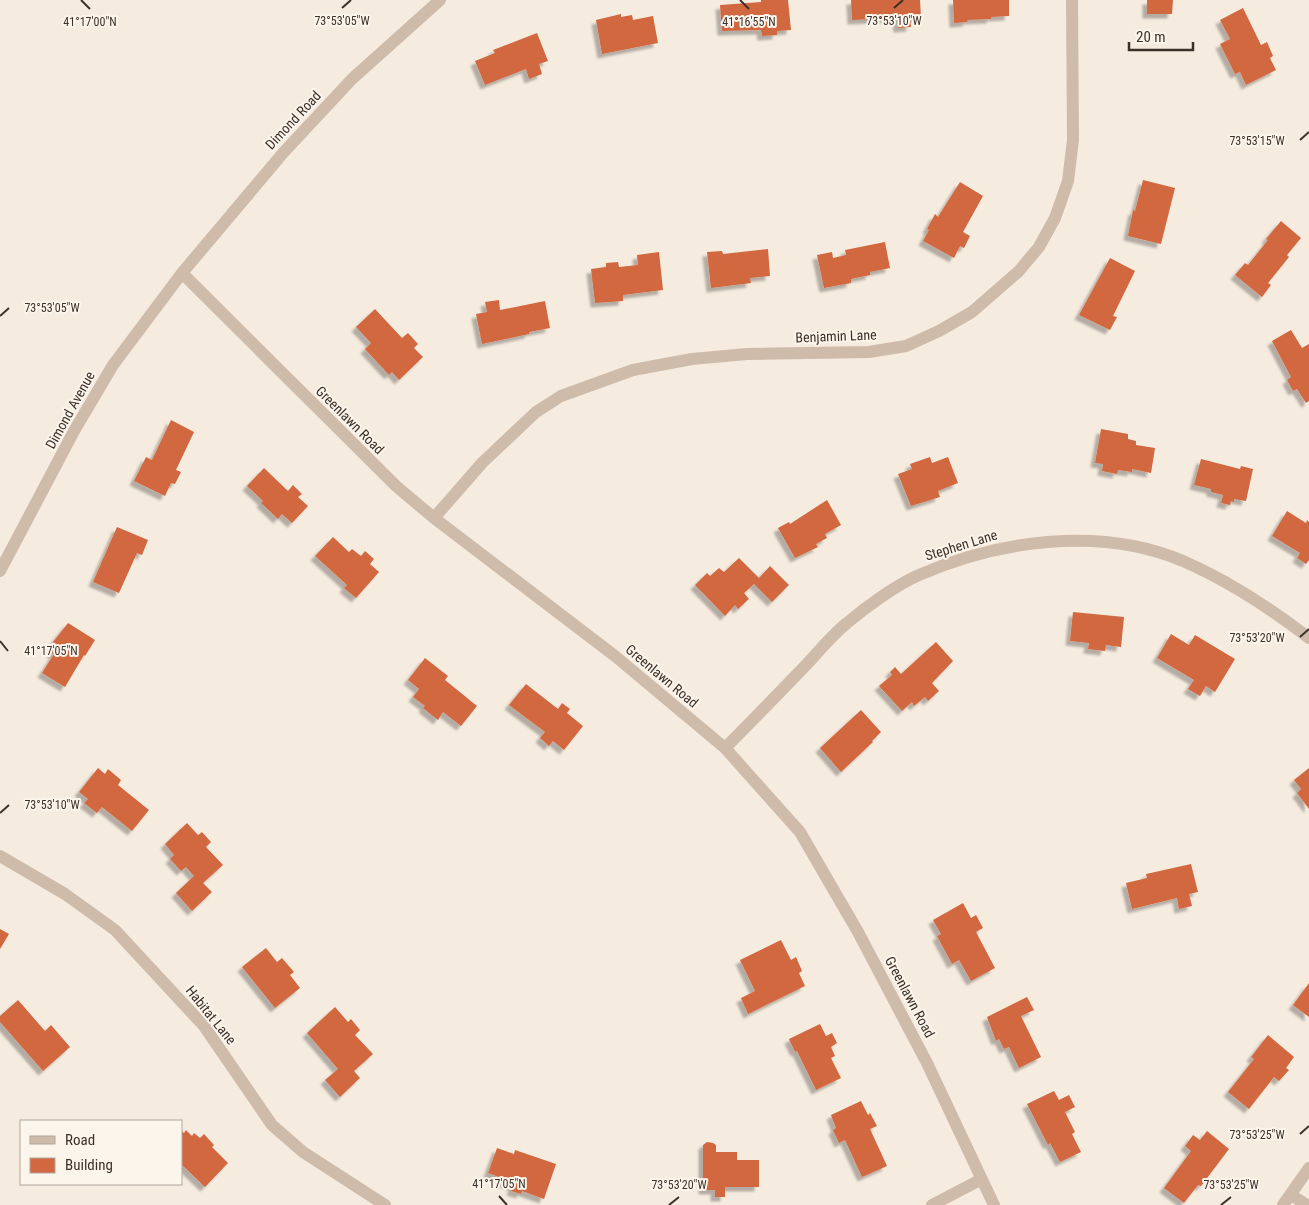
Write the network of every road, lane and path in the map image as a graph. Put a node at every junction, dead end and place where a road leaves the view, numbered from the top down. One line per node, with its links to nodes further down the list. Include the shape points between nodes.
1 (440, 0): 3 (street, Dimond Road, via 352,79 283,153)
2 (1072, 2): 4 (street, Benjamin Lane, via 1073,140 1068,181 1055,218 1039,247 1019,272 972,312 940,332 906,346 870,352 747,354 692,359 633,370 561,396 536,412 488,457)
3 (182, 273): 4 (street, Greenlawn Road, via 396,486); 5 (street, Dimond Avenue, via 112,365)
4 (434, 518): 7 (street, Greenlawn Road, via 615,656)
5 (0, 571)
6 (1309, 638): 7 (street, Stephen Lane, via 1233,586 1183,561 1139,547 1098,542 1006,546 917,575 881,597 846,624)
7 (726, 748): 10 (street, Greenlawn Road, via 800,832 810,849 927,1062)
8 (0, 856): 12 (street, Habitat Lane, via 65,894 115,930 204,1026 272,1125 303,1152)
9 (1309, 1168): 11 (street)
10 (980, 1180): 13 (street); 14 (street, Greenlawn Road)
11 (1292, 1194): 15 (street); 16 (street)
12 (385, 1205)
13 (932, 1205)
14 (994, 1205)
15 (1283, 1205)
16 (1307, 1205)

